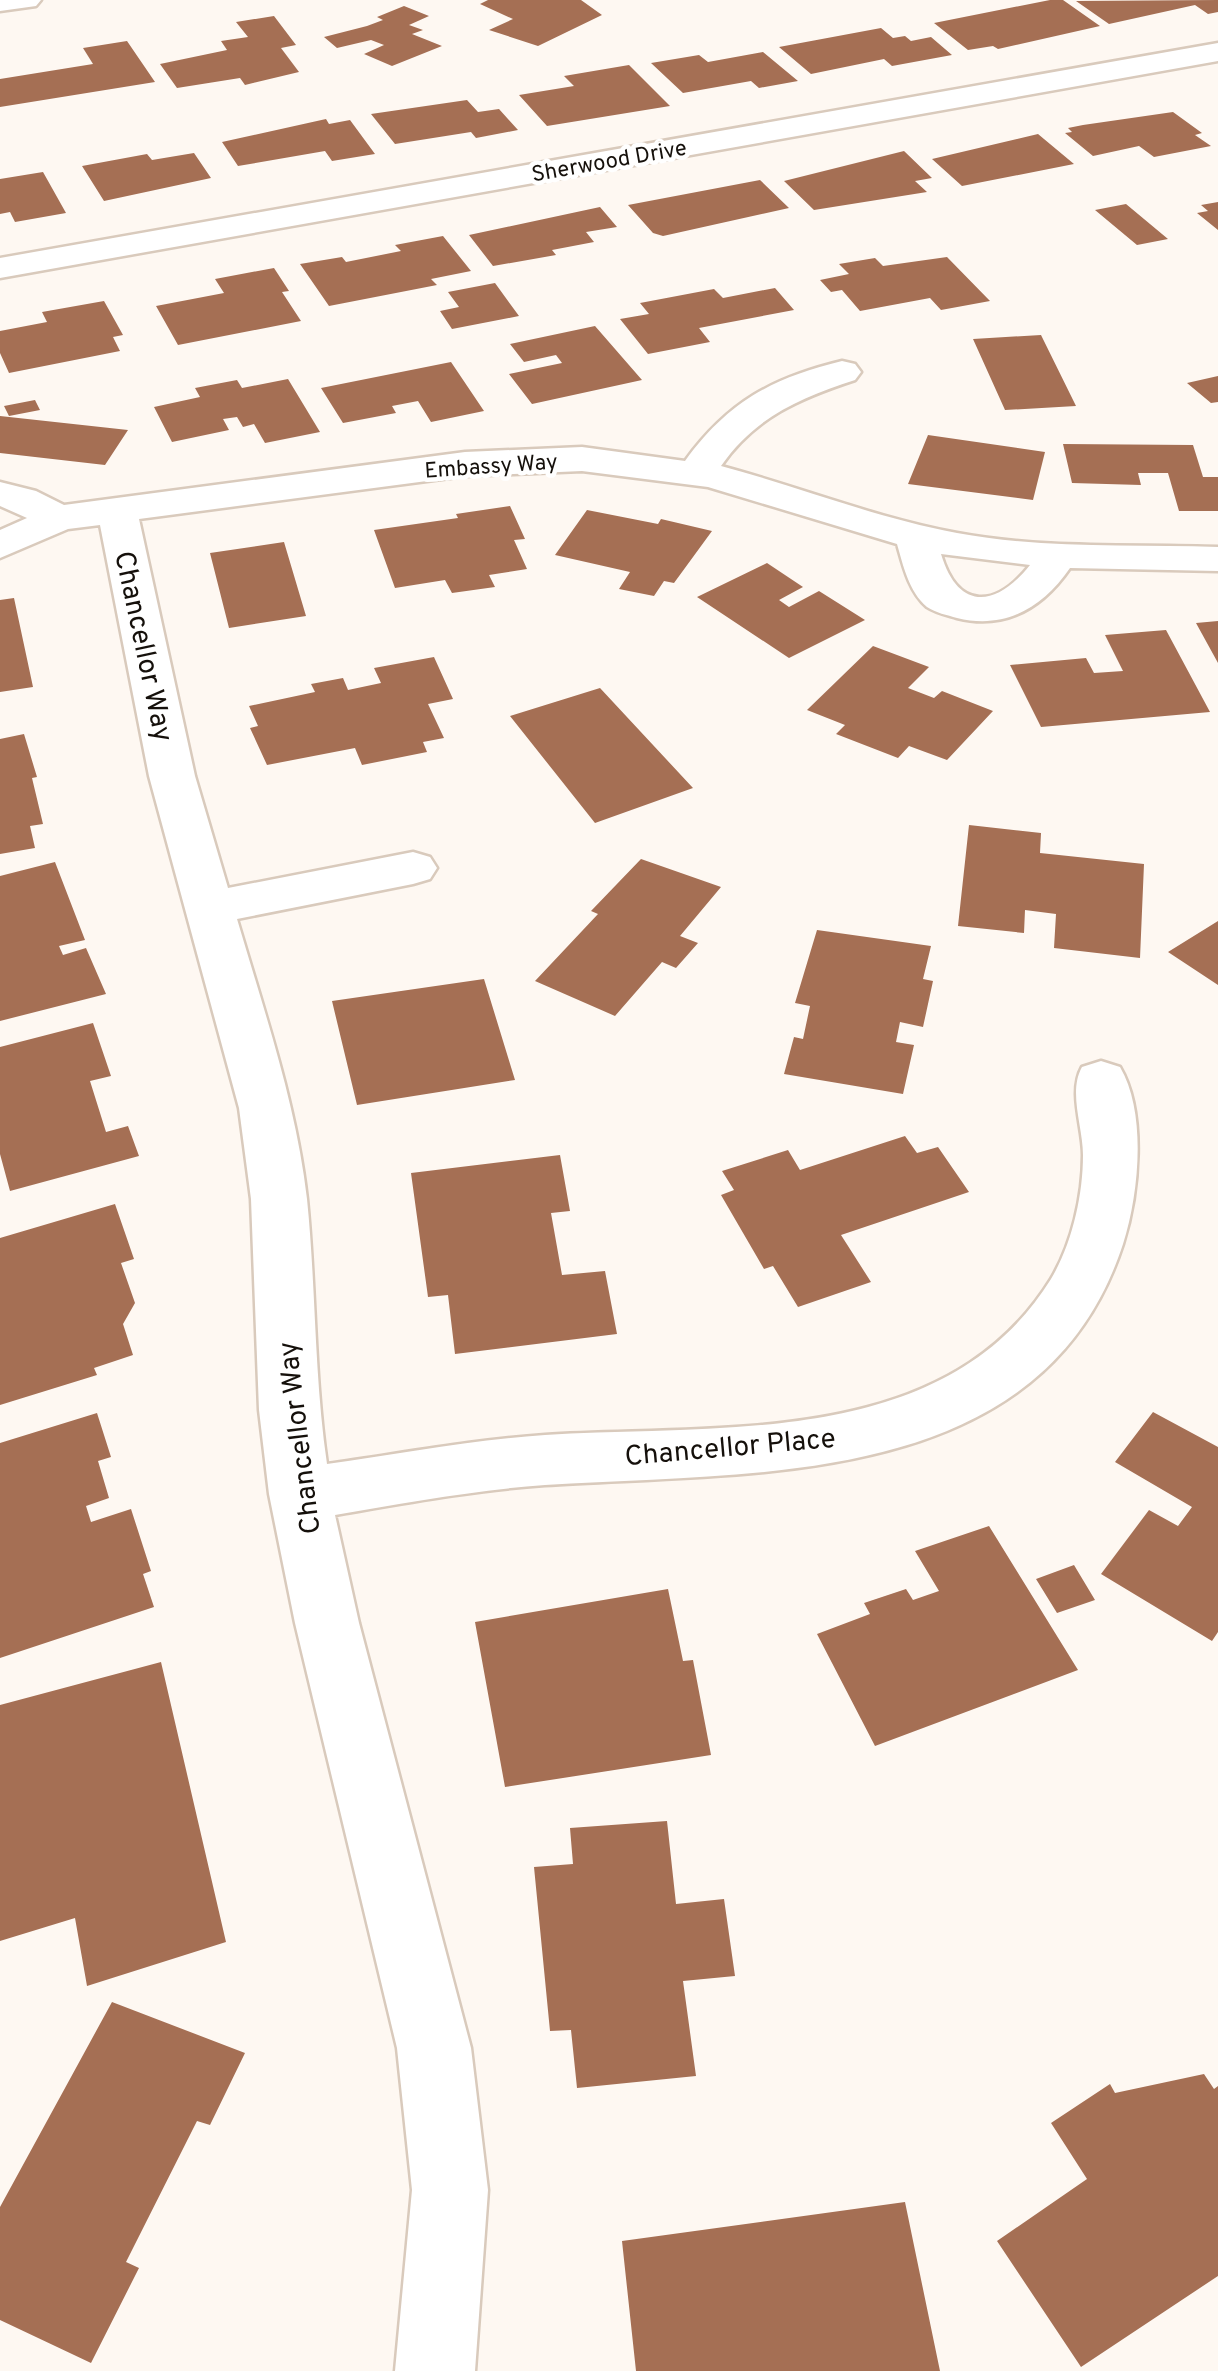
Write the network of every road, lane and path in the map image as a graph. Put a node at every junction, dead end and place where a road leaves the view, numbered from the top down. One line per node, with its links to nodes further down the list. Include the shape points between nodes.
1 (26, 0): 2 (street)
2 (0, 2)
3 (1218, 52): 4 (street, Sherwood Drive)
4 (0, 268)
5 (842, 372): 6 (street, via 763,400 727,431)
6 (697, 472): 8 (street, Embassy Way, via 616,462 508,461); 10 (street, Embassy Way)
7 (0, 494): 9 (street)
8 (118, 509): 9 (street, Embassy Way); 15 (street, Chancellor Way, via 160,724)
9 (58, 518): 11 (street, Embassy Way)
10 (916, 538): 12 (street, Embassy Way); 12 (street, via 938,595 984,610 1020,600)
11 (0, 546)
12 (1056, 555): 13 (street, Embassy Way)
13 (1218, 559)
14 (413, 868): 15 (street)
15 (210, 908): 17 (street, Chancellor Way, via 272,1147 288,1410)
16 (1101, 1080): 17 (street, Chancellor Place, via 1110,1173 1084,1274 1032,1346 937,1411 824,1442 536,1460)
17 (300, 1494): 18 (street, Chancellor Way, via 434,2048 450,2190)
18 (436, 2371)

